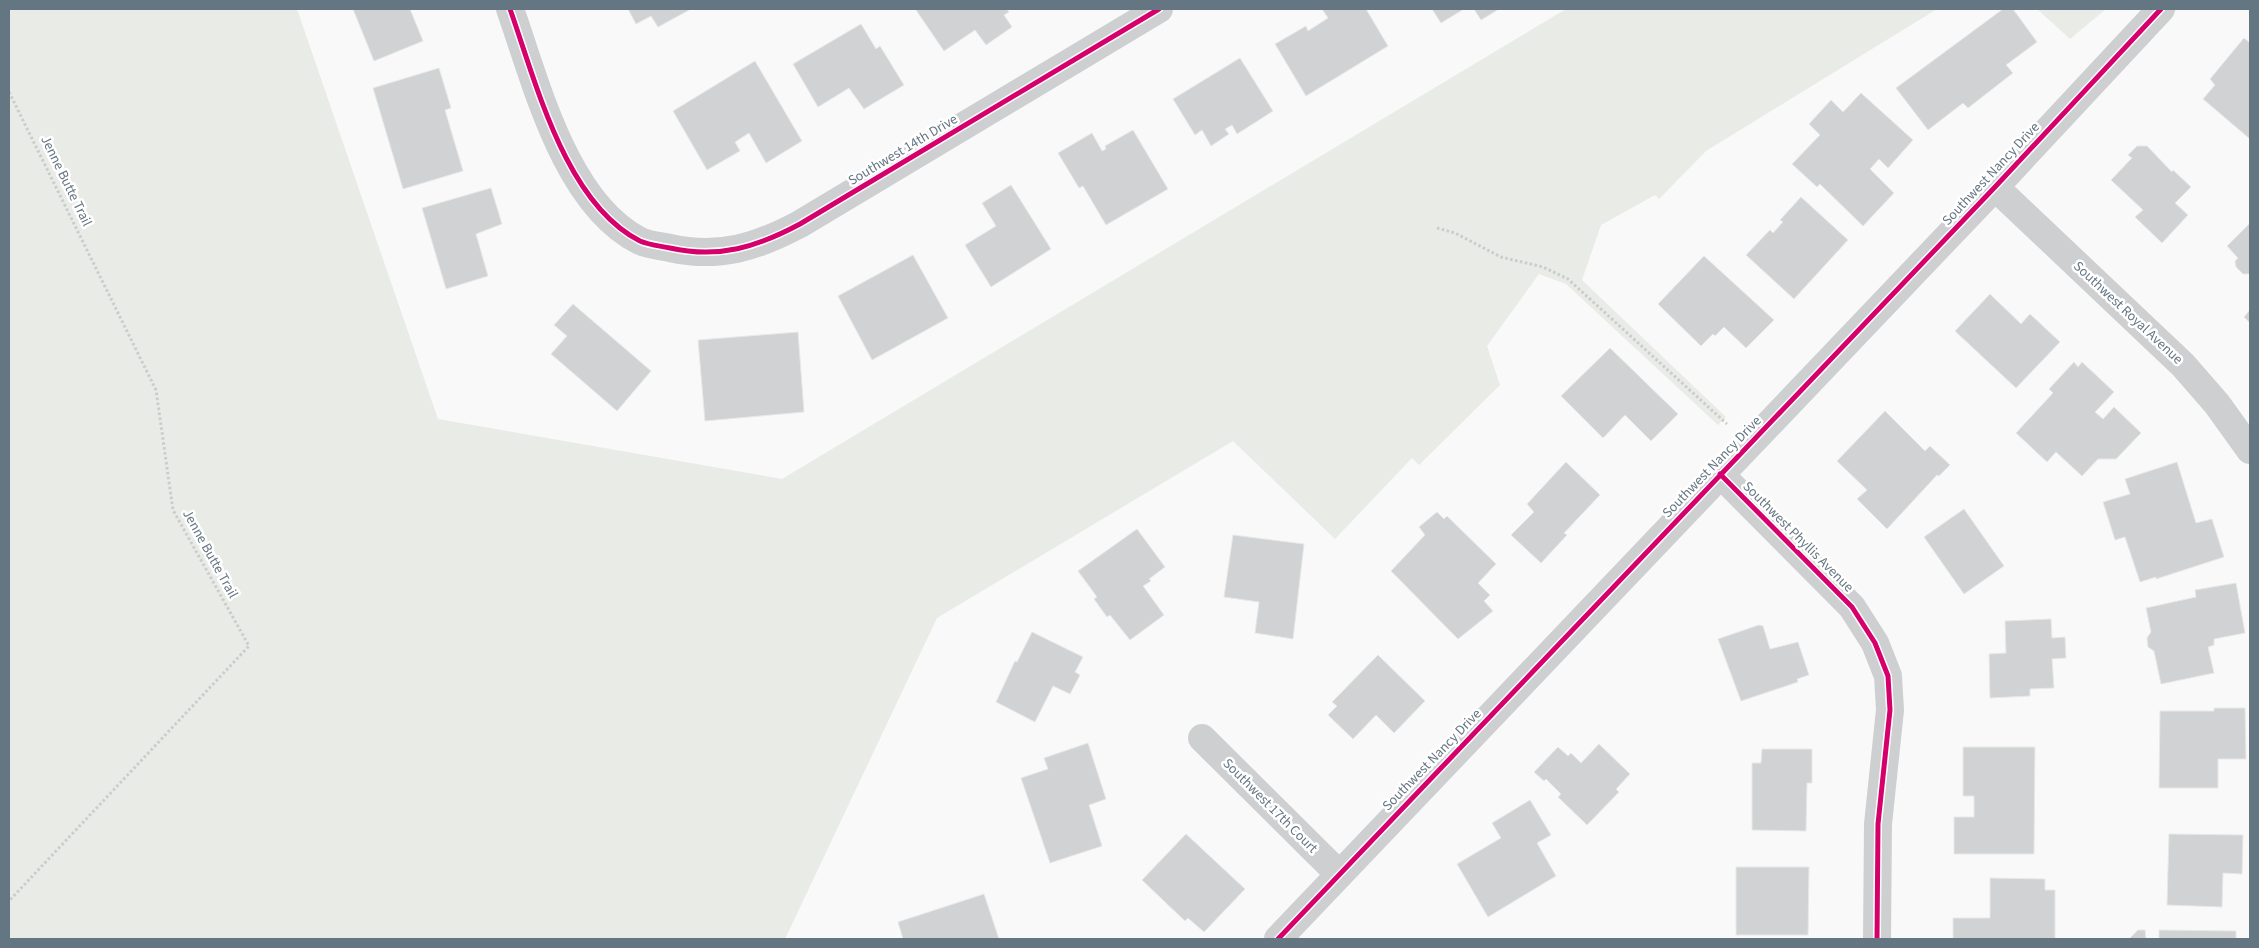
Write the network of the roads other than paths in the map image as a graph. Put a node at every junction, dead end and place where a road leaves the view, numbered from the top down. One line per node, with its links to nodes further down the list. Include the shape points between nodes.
1 (510, 9): 2 (street, Southwest 14th Drive, via 555,139 591,198 614,223 641,242 689,252 732,251 770,240)
2 (1159, 9)
3 (2161, 9): 4 (street, Southwest Nancy Drive)
4 (1995, 187): 5 (street, Southwest Royal Avenue, via 2183,365 2217,404); 6 (street, Southwest Nancy Drive)
5 (2250, 450)
6 (1720, 474): 8 (street, Southwest Nancy Drive); 10 (street, Southwest Phyllis Avenue, via 1852,607 1875,643 1888,676 1890,710 1878,824)
7 (1202, 738): 8 (street, Southwest 17th Court)
8 (1339, 874): 9 (street, Southwest Nancy Drive)
9 (1278, 939)
10 (1877, 939)

